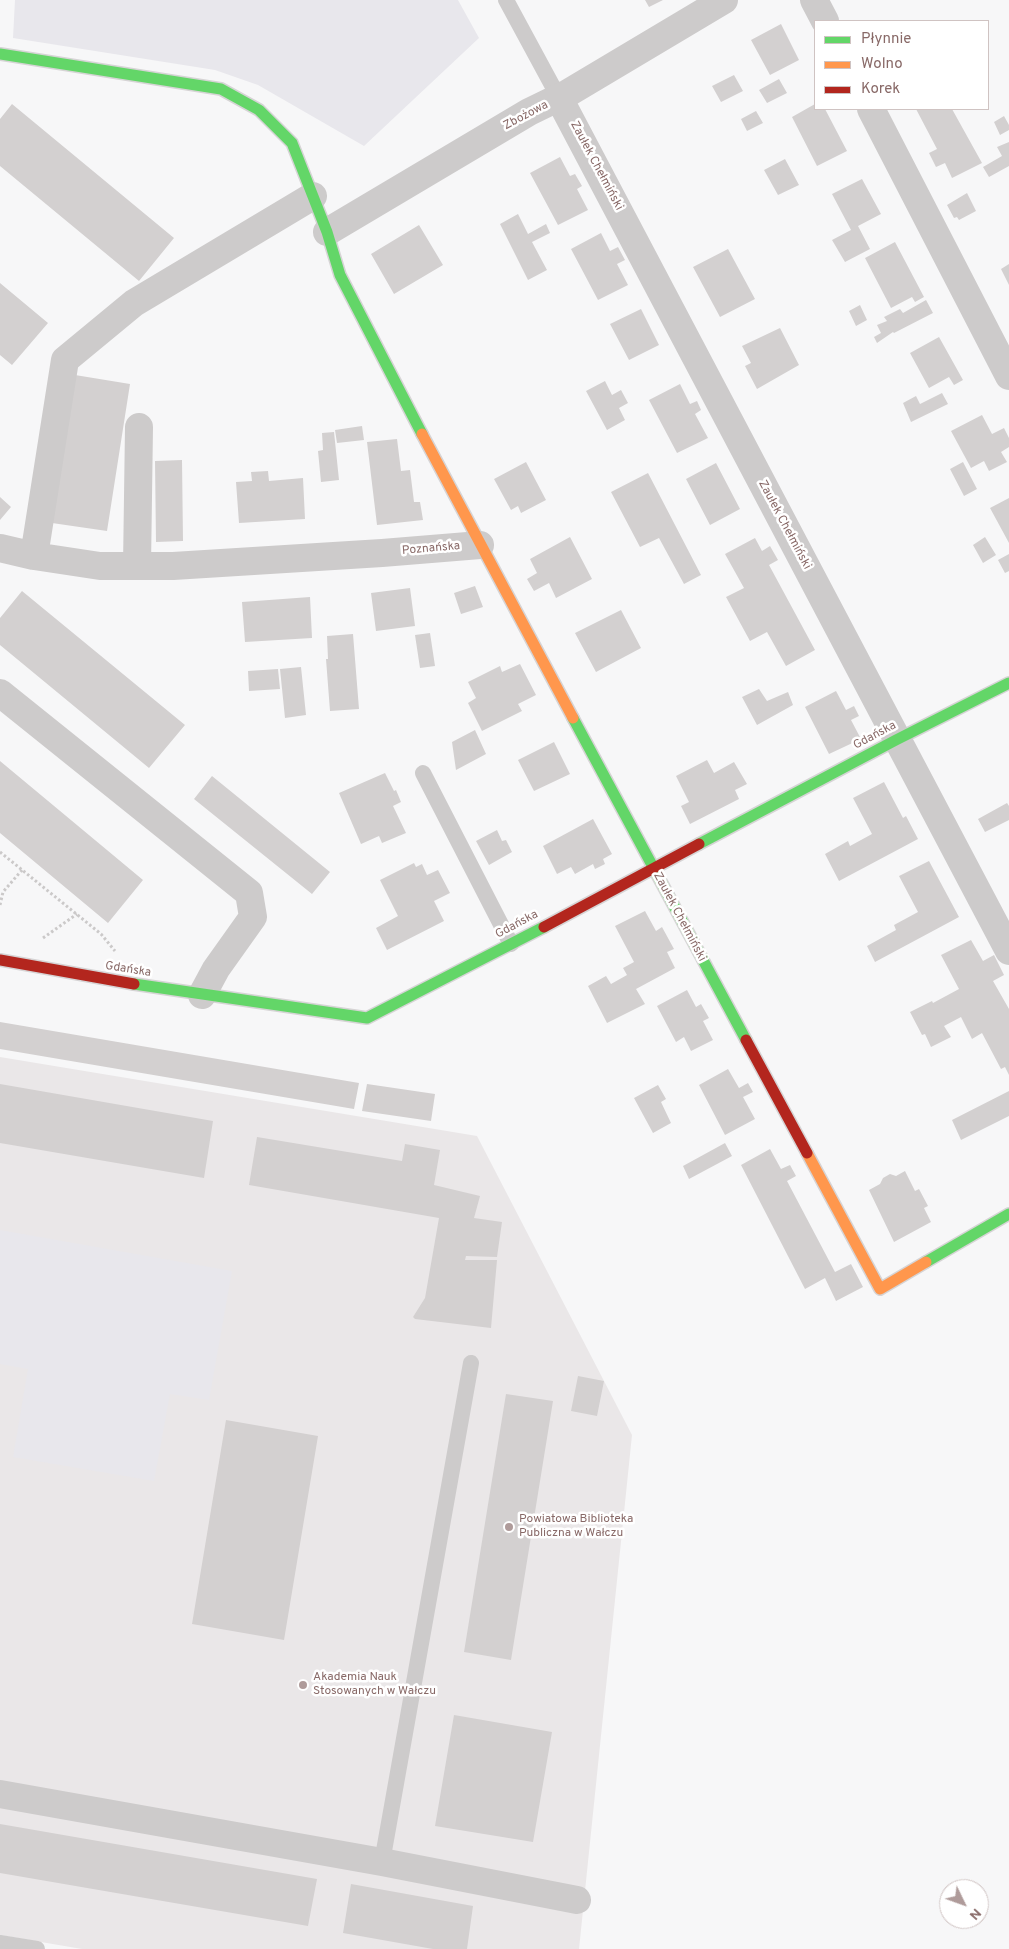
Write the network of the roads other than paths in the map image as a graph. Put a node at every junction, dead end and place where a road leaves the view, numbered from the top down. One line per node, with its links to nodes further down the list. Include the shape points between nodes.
1 (506, 0): 6 (lane)
2 (724, 0): 6 (street, Zbożowa)
3 (814, 0): 4 (street)
4 (824, 20)
5 (0, 54): 8 (street, Poznańska, via 221,89 259,110 292,143)
6 (559, 98): 9 (street, Zbożowa, via 529,112); 18 (street, Zaułek Chełmiński)
7 (872, 110): 10 (street)
8 (313, 196): 9 (street, Poznańska); 14 (street, via 134,303 65,360)
9 (328, 232): 12 (street, Poznańska, via 340,275)
10 (1009, 376)
11 (139, 426): 15 (street)
12 (480, 545): 15 (street, Poznańska); 20 (street, Zaułek Chełmiński)
13 (0, 548): 14 (street, Poznańska)
14 (34, 556): 15 (street, Poznańska, via 100,566)
15 (137, 566)
16 (1009, 683): 18 (street, Gdańska)
17 (0, 693): 24 (street, via 248,893 253,917 216,969)
18 (896, 740): 20 (street, Gdańska); 22 (street, Zaułek Chełmiński)
19 (423, 773): 21 (lane)
20 (653, 868): 21 (street, Gdańska); 25 (street, Zaułek Chełmiński, via 880,1289)
21 (512, 944): 24 (street, Gdańska, via 367,1018)
22 (1009, 951)
23 (0, 960): 24 (street, Gdańska)
24 (202, 995)
25 (1009, 1214)
26 (471, 1362): 28 (lane)
27 (0, 1794): 28 (street)
28 (382, 1862): 29 (street)
29 (577, 1900)
30 (0, 1943): 31 (lane)
31 (37, 1949)

